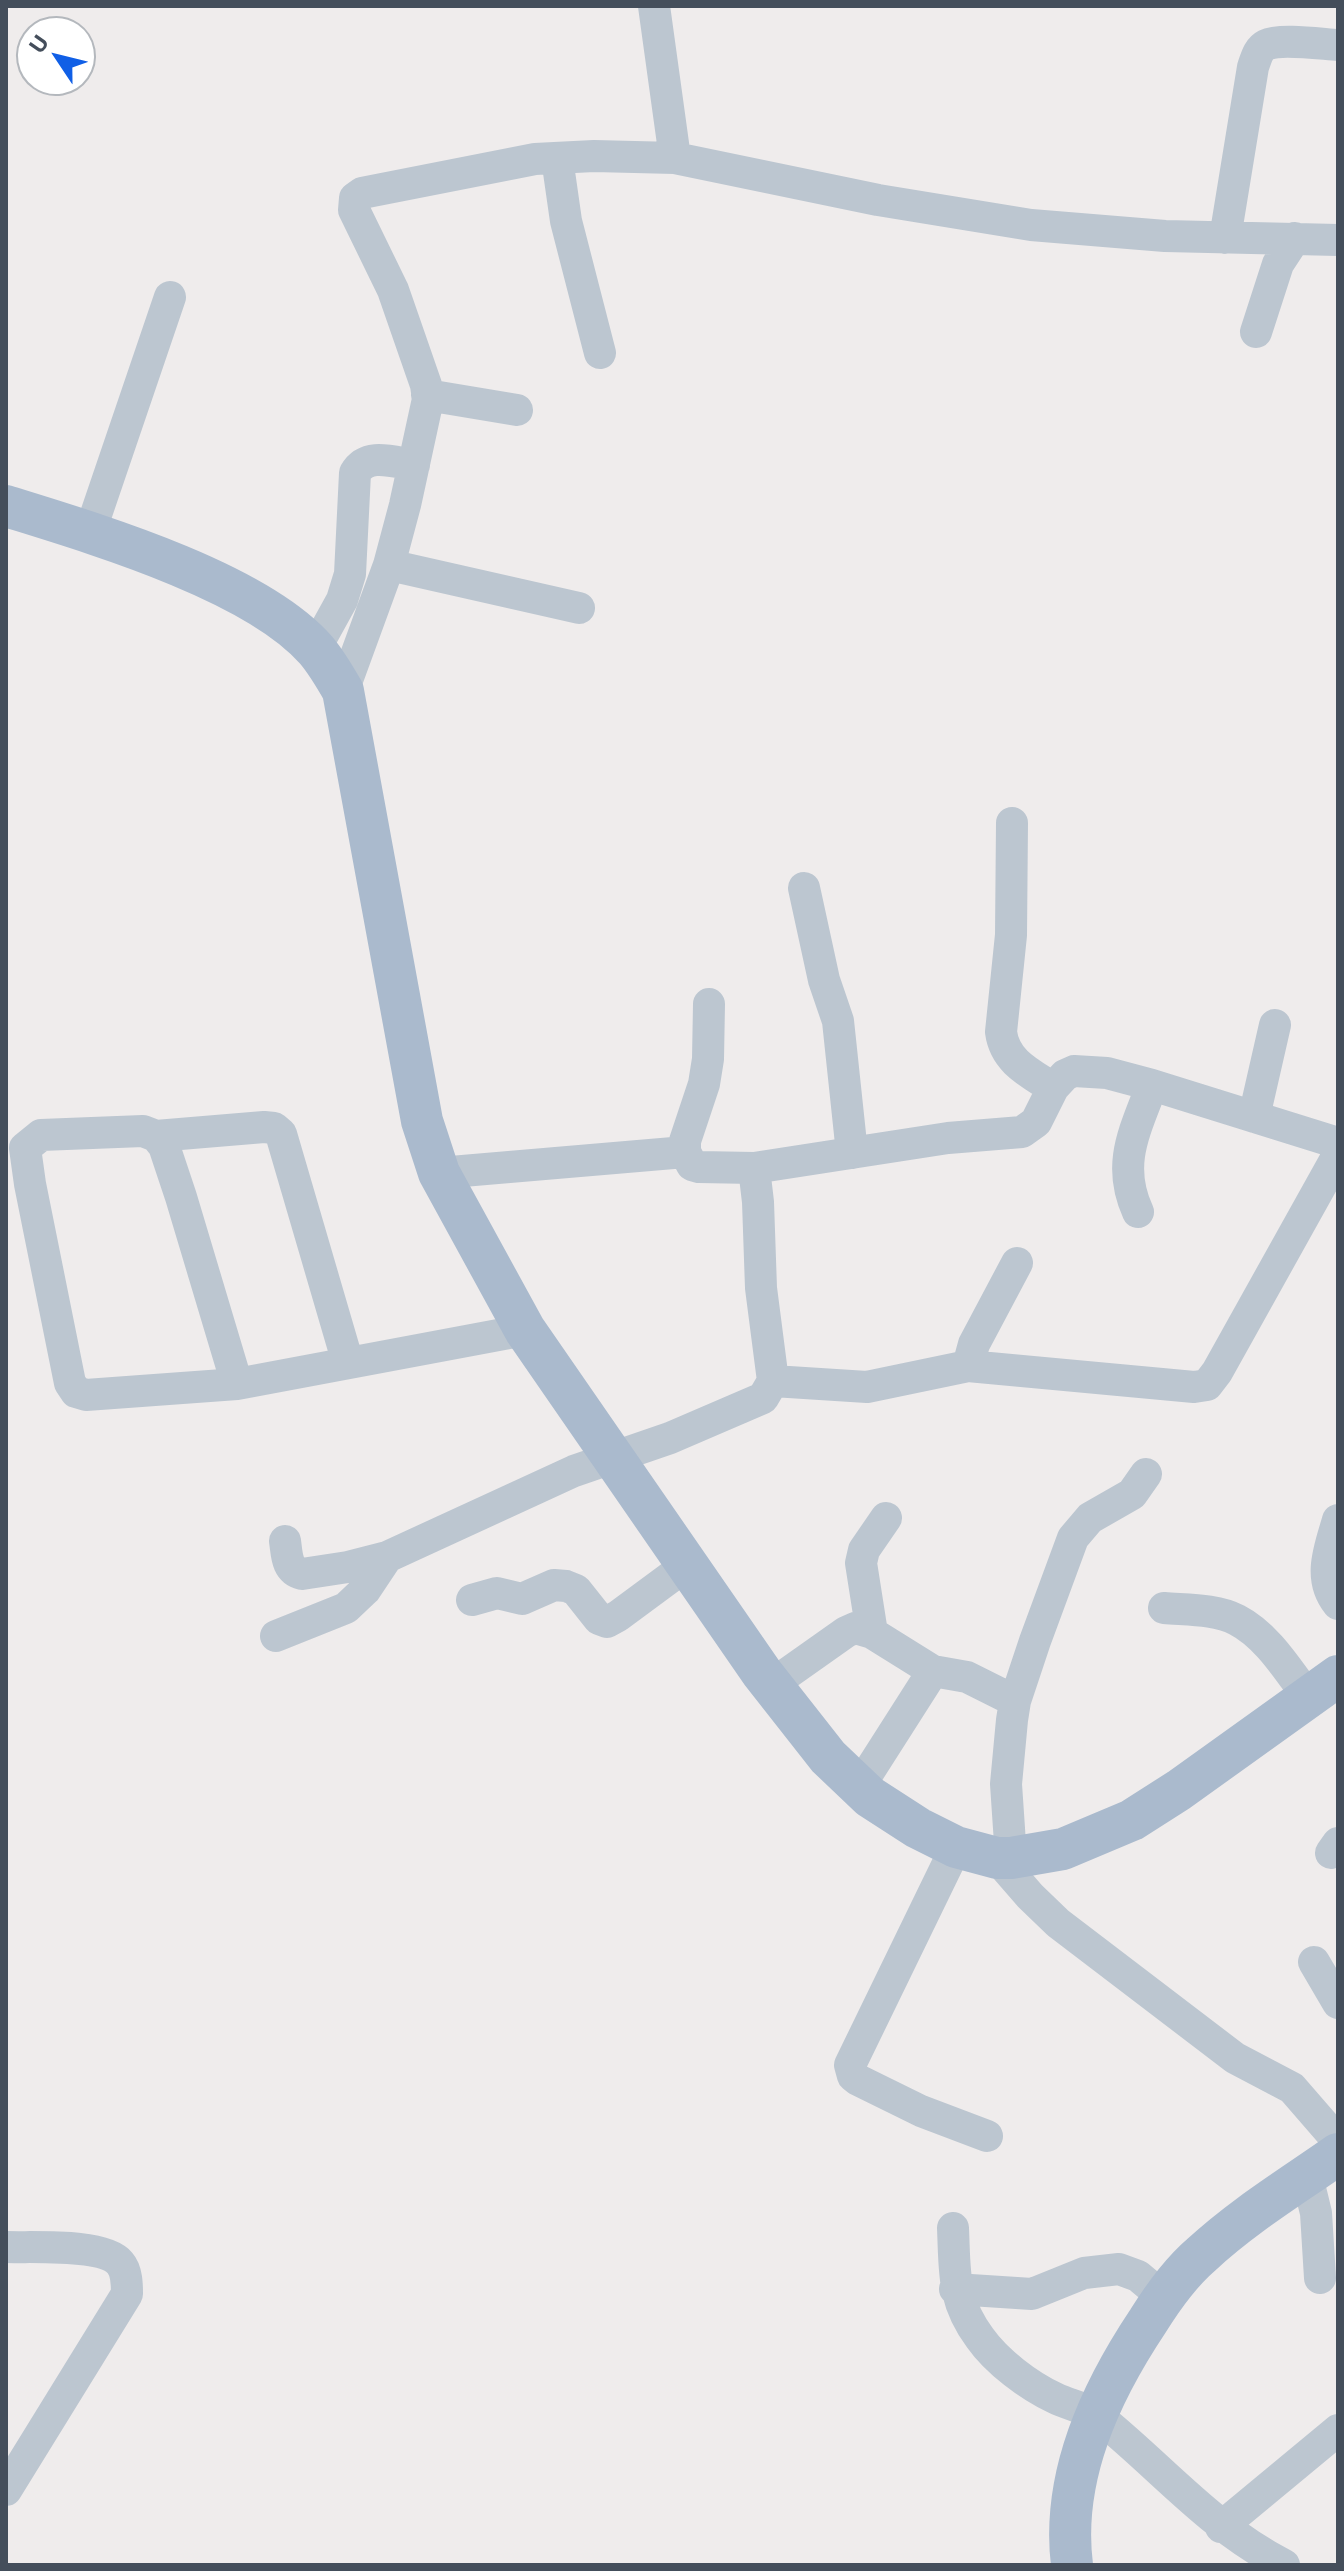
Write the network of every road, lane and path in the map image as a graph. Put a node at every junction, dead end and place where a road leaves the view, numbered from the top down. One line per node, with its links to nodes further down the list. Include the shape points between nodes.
1 (654, 6): 4 (street)
2 (1338, 45): 5 (street, via 1280,42 1265,45 1258,53)
3 (557, 158): 4 (street); 10 (street, via 566,221); 11 (street, via 355,198 354,210 393,290)
4 (675, 158): 5 (street, via 1031,225)
5 (1225, 238): 6 (street)
6 (1295, 238): 7 (street); 9 (street, via 1278,264)
7 (1338, 240)
8 (170, 297): 15 (street)
9 (1256, 332)
10 (600, 353)
11 (427, 395): 12 (street); 13 (street)
12 (517, 410)
13 (414, 465): 16 (street); 18 (street, via 369,459 359,464 350,574)
14 (6, 506): 15 (main road)
15 (90, 532): 18 (main road, via 252,601)
16 (389, 565): 17 (street); 19 (street)
17 (579, 608)
18 (315, 649): 19 (main road)
19 (343, 691): 33 (main road, via 422,1121)
20 (1012, 823): 25 (street, via 1011,935 1002,1043 1013,1062)
21 (804, 888): 30 (street, via 838,1021)
22 (709, 1004): 29 (street, via 704,1084)
23 (1275, 1025): 26 (street)
24 (1152, 1085): 25 (street, via 1074,1071); 26 (street); 34 (street, via 1126,1166)
25 (1053, 1088): 30 (street, via 1036,1122 1022,1132)
26 (1254, 1117): 28 (street)
27 (156, 1136): 37 (street, via 264,1127 281,1134); 40 (street, via 181,1197); 40 (street, via 143,1131 41,1135 25,1148 70,1383 86,1395)
28 (1338, 1143)
29 (685, 1152): 32 (street, via 699,1167); 33 (street)
30 (852, 1153): 32 (street)
31 (1338, 1155): 38 (street, via 1207,1385)
32 (754, 1168): 39 (street)
33 (439, 1173): 36 (main road)
34 (1138, 1212)
35 (1017, 1263): 38 (street, via 974,1344)
36 (525, 1330): 37 (street); 41 (main road)
37 (348, 1363): 40 (street)
38 (968, 1366): 39 (street, via 867,1387)
39 (773, 1381): 41 (street, via 763,1398)
40 (237, 1384)
41 (613, 1458): 46 (street); 47 (main road)
42 (1146, 1474): 56 (street, via 1132,1494 1090,1518 1073,1538)
43 (886, 1518): 51 (street, via 861,1563)
44 (1338, 1520): 49 (street, via 1326,1575)
45 (285, 1541): 46 (street, via 289,1564 302,1574)
46 (387, 1557): 52 (street, via 346,1608)
47 (687, 1565): 48 (street, via 607,1622 566,1586 554,1585 522,1599 497,1593); 54 (main road)
48 (472, 1600)
49 (1338, 1604)
50 (1164, 1608): 55 (street, via 1238,1620)
51 (872, 1633): 53 (street); 54 (street, via 855,1628 846,1632)
52 (276, 1636)
53 (933, 1671): 56 (street, via 967,1677); 57 (street)
54 (771, 1685): 57 (main road)
55 (1324, 1687): 59 (main road, via 1132,1820 1063,1849)
56 (1015, 1701): 59 (street)
57 (859, 1787): 58 (main road)
58 (956, 1847): 59 (main road); 62 (street, via 850,2065 858,2080 896,2100)
59 (1004, 1858): 63 (street, via 1030,1896 1058,1923 1235,2058 1292,2088)
60 (1314, 1962): 61 (street)
61 (1338, 2003)
62 (987, 2136)
63 (1338, 2141)
64 (1323, 2165): 67 (street, via 1316,2213); 69 (main road, via 1200,2255)
65 (953, 2228): 68 (street)
66 (6, 2247): 72 (street, via 101,2252 120,2263 127,2294)
67 (1320, 2278)
68 (955, 2289): 69 (street, via 1032,2294 1084,2273 1119,2269 1130,2270); 70 (street, via 980,2339 1000,2359 1054,2398)
69 (1163, 2297): 70 (main road)
70 (1096, 2415): 73 (street); 74 (main road, via 1074,2487)
71 (1338, 2430): 73 (street)
72 (6, 2490)
73 (1221, 2527): 75 (street)
74 (1072, 2565)
75 (1284, 2565)

